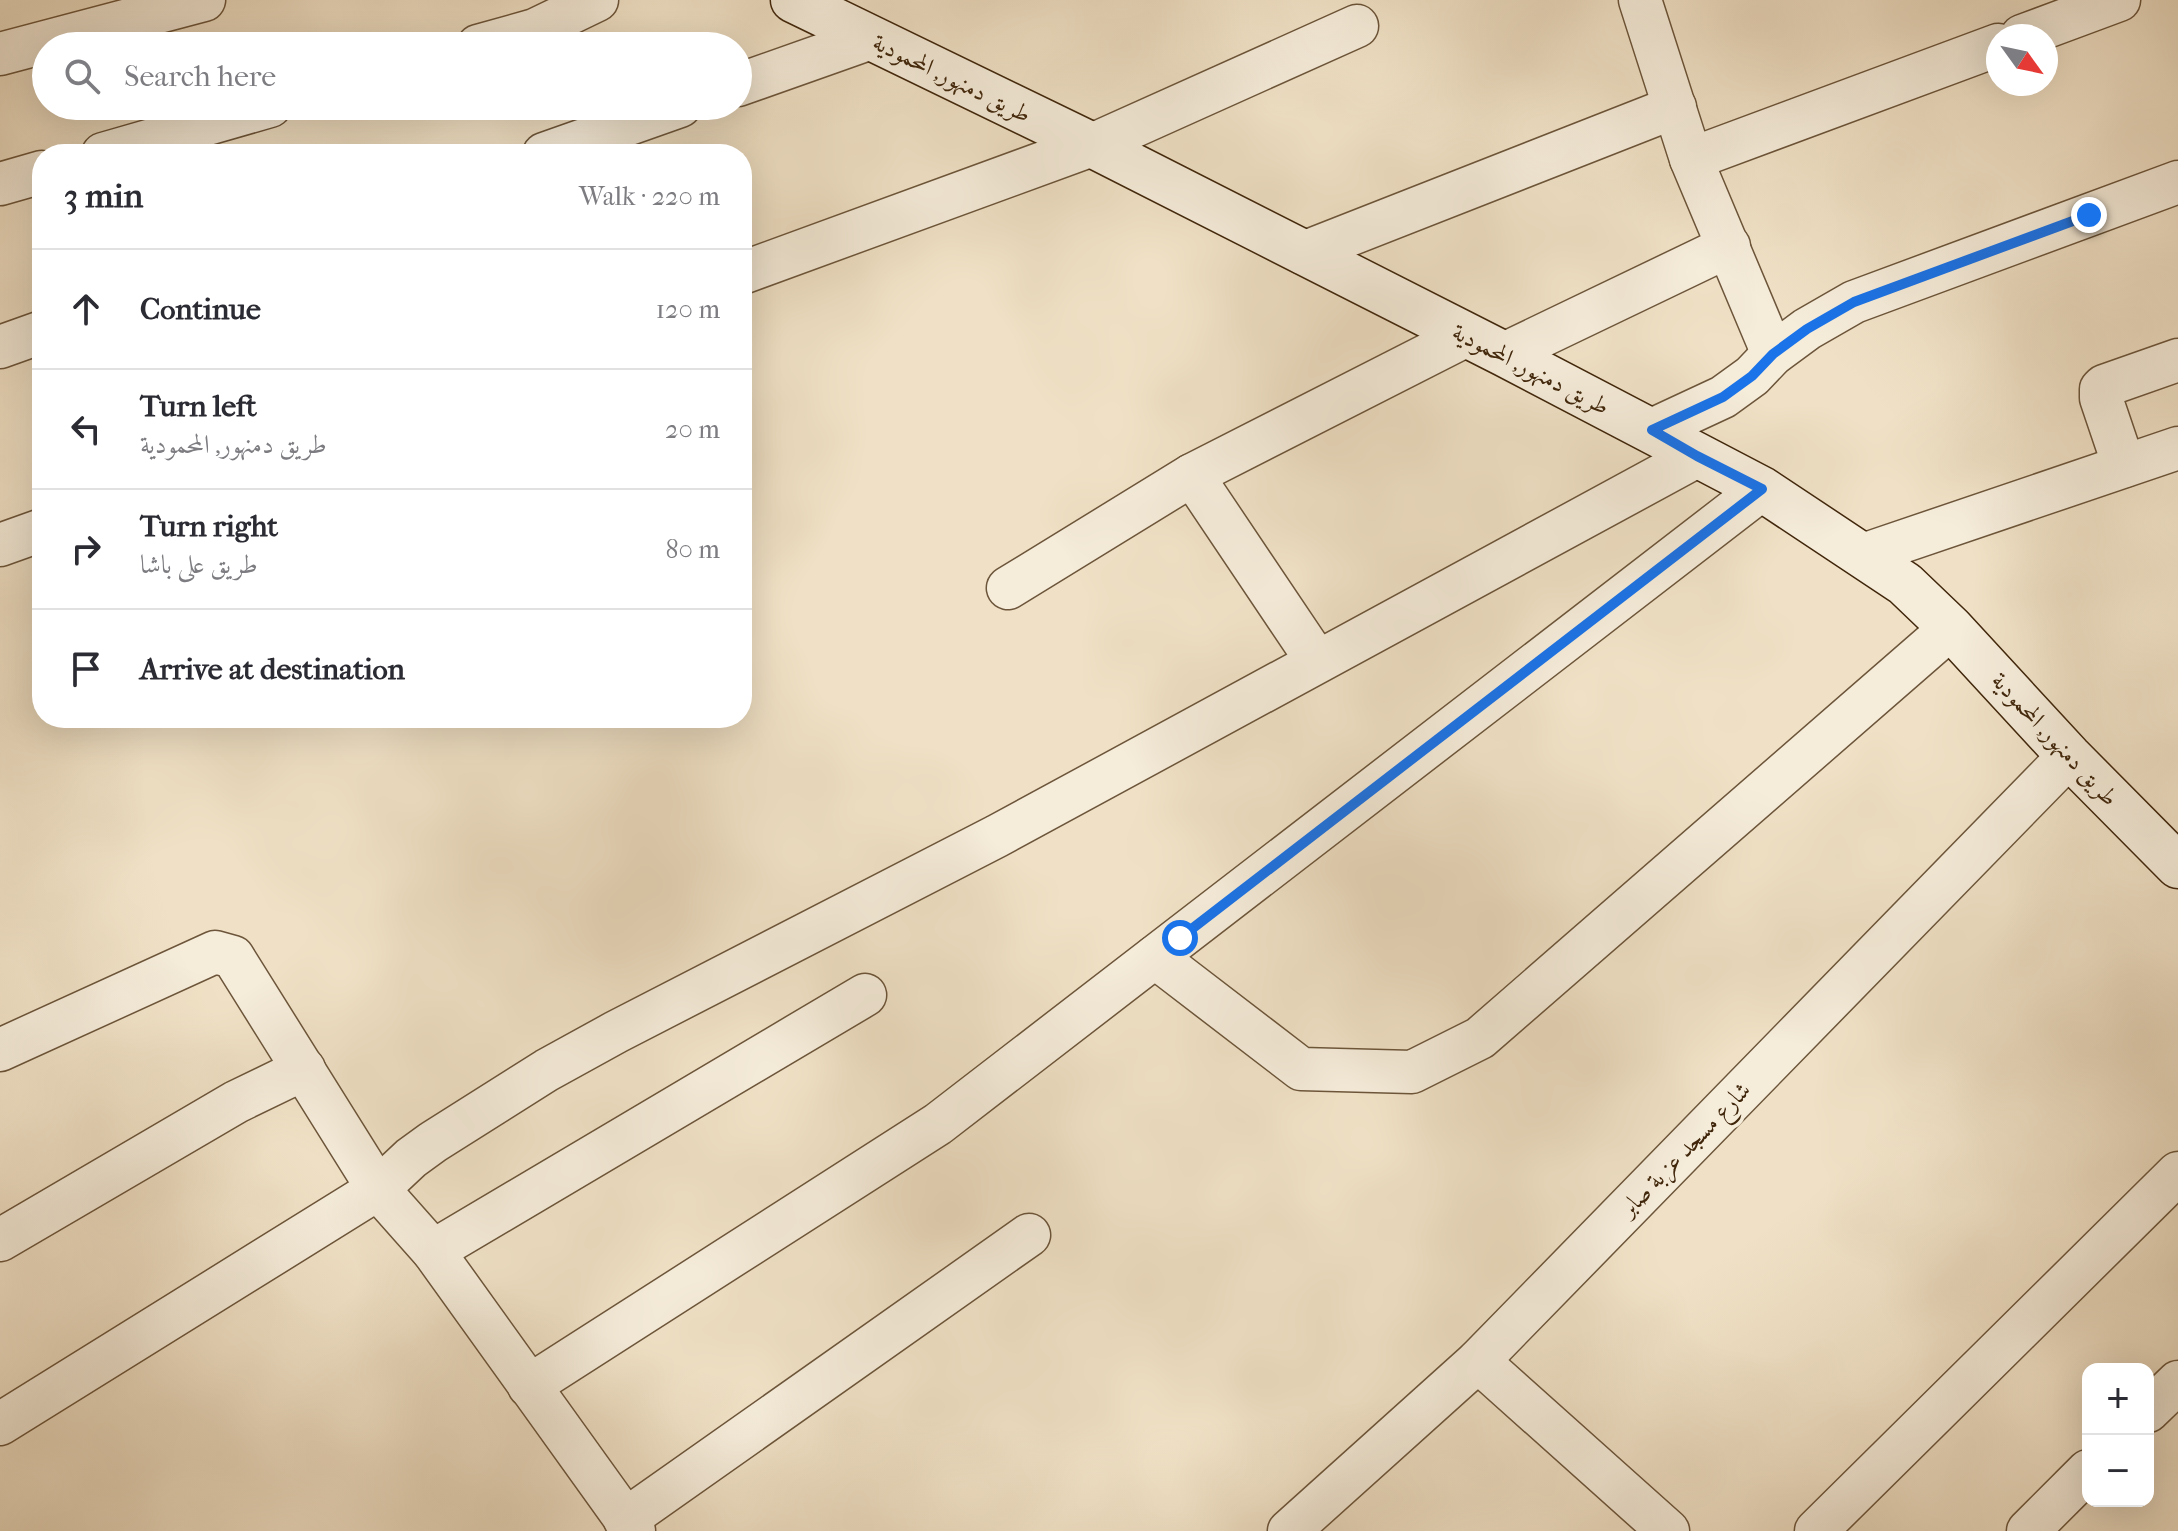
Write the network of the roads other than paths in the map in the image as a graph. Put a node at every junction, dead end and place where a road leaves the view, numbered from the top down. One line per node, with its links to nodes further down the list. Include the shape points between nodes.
1 (204, 0): 8 (street)
2 (597, 0): 9 (street)
3 (793, 0): 10 (main road, طريق دمنهور, المحمودية)
4 (1640, 0): 15 (street)
5 (2119, 0): 6 (street)
6 (2054, 24)
7 (1357, 26): 20 (street)
8 (83, 32)
9 (528, 32)
10 (871, 38): 14 (street); 20 (main road, طريق دمنهور, المحمودية)
11 (32, 46): 13 (street)
12 (1986, 49): 21 (street)
13 (0, 54)
14 (752, 80)
15 (1675, 107): 21 (street); 26 (street)
16 (221, 120): 18 (street)
17 (640, 120): 19 (street)
18 (138, 144)
19 (572, 144)
20 (1092, 145): 26 (main road, طريق دمنهور, المحمودية); 27 (street)
21 (1691, 159): 25 (street)
22 (32, 175): 24 (street)
23 (2178, 183): 32 (street, via 1854,302)
24 (0, 184)
25 (1729, 246): 31 (street); 32 (street)
26 (1303, 253): 29 (main road, طريق دمنهور, المحمودية)
27 (752, 269)
28 (32, 336): 30 (street)
29 (1465, 336): 31 (main road, طريق دمنهور, المحمودية); 38 (street)
30 (0, 347)
31 (1504, 354): 34 (main road, طريق دمنهور, المحمودية)
32 (1773, 354): 34 (street, via 1723,397)
33 (2178, 360): 37 (street, via 2101,389)
34 (1652, 430): 36 (main road, طريق دمنهور, المحمودية)
35 (2178, 448): 37 (street)
36 (1697, 456): 39 (main road, طريق دمنهور, المحمودية); 45 (street)
37 (2124, 466): 42 (street)
38 (1192, 475): 43 (street); 45 (street)
39 (1762, 489): 42 (main road, طريق دمنهور, المحمودية); 48 (street)
40 (32, 534): 41 (street)
41 (0, 545)
42 (1863, 555): 44 (main road, طريق دمنهور, المحمودية, via 1905,584)
43 (1008, 588)
44 (1951, 628): 46 (main road, طريق دمنهور, المحمودية); 48 (street, via 1480,1038 1412,1072 1301,1069)
45 (1317, 661): 53 (street, via 997,836 547,1070 433,1142)
46 (2069, 756): 47 (main road, طريق دمنهور, المحمودية); 57 (street, شارع مسجد عزبة صابر)
47 (2178, 866)
48 (1155, 957): 59 (street, via 938,1124)
49 (865, 995): 56 (street)
50 (0, 1050): 51 (street, via 215,952 233,957)
51 (304, 1069): 53 (street); 55 (street, via 236,1102)
52 (2178, 1173): 66 (street)
53 (378, 1189): 56 (street); 61 (street)
54 (1029, 1235): 63 (street)
55 (0, 1240)
56 (433, 1251): 59 (street)
57 (1478, 1361): 64 (street, شارع مسجد عزبة صابر); 65 (street)
58 (2178, 1382): 60 (street)
59 (529, 1386): 63 (street)
60 (2154, 1405)
61 (0, 1424)
62 (2082, 1477): 67 (street)
63 (630, 1526)
64 (1289, 1531)
65 (1668, 1531)
66 (1816, 1531)
67 (2028, 1531)

